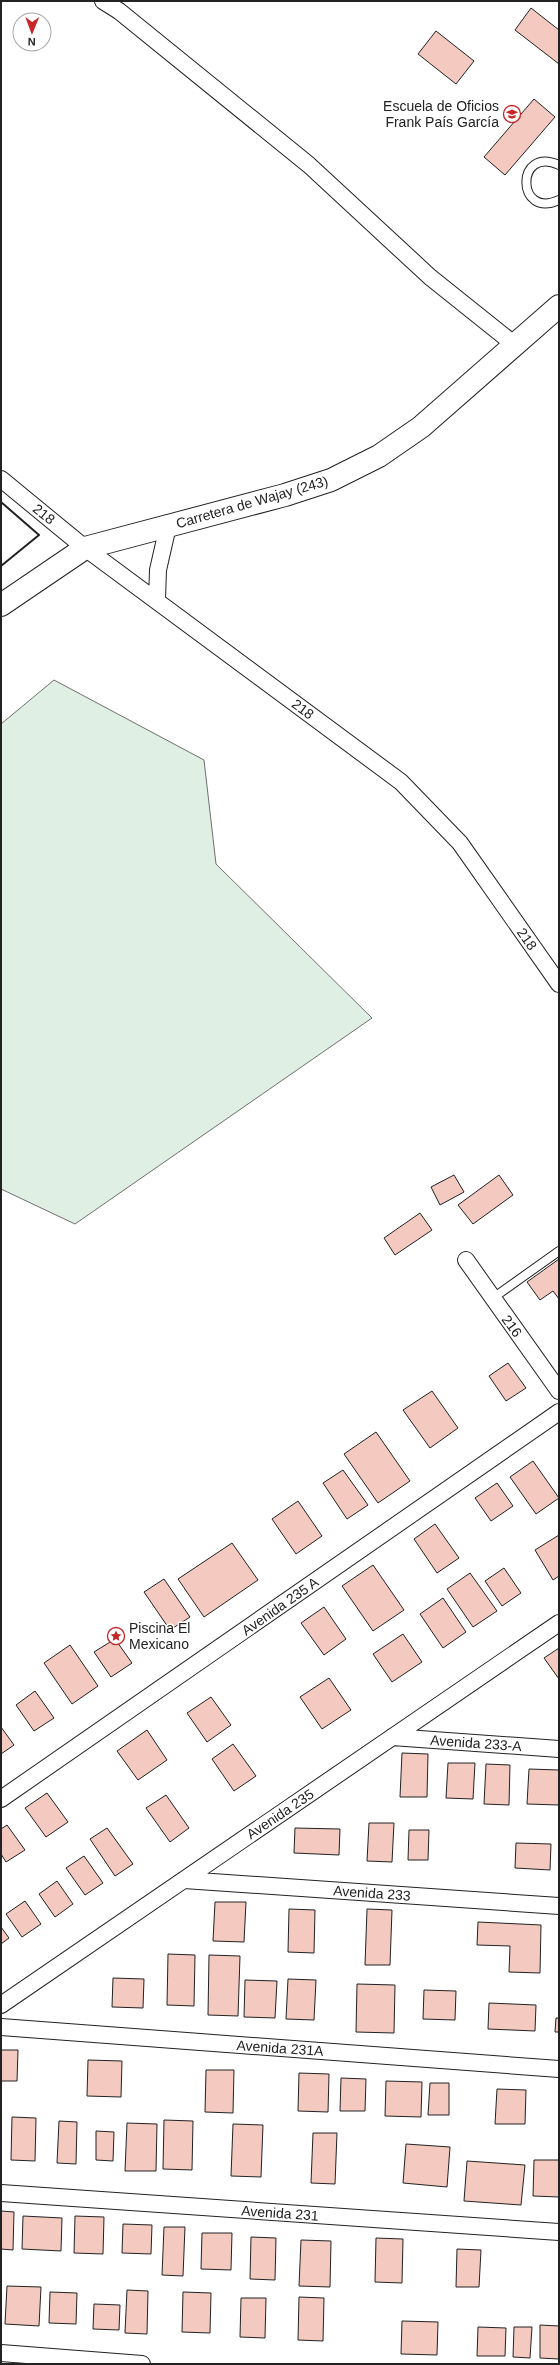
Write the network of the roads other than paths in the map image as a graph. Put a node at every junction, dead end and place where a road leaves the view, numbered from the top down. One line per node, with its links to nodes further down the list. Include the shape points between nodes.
1 (103, 1): 5 (street, via 119,11 309,166 430,276)
2 (559, 165): 3 (lane, via 545,161 538,163 532,167 526,180 528,194 533,199 546,204)
3 (559, 200)
4 (559, 306): 5 (main road, Carretera de Wajay (243))
5 (515, 345): 7 (main road, Carretera de Wajay (243), via 421,427 379,456 331,480)
6 (1, 479): 8 (street, 218)
7 (168, 526): 8 (main road, Carretera de Wajay (243)); 9 (street, via 158,570)
8 (86, 548): 9 (street, 218); 10 (main road, Carretera de Wajay (243))
9 (157, 599): 11 (street, 218, via 401,782 460,843)
10 (1, 605)
11 (559, 984)
12 (559, 1251): 14 (lane)
13 (466, 1260): 14 (street, 216)
14 (493, 1298): 15 (street, 216)
15 (559, 1391)
16 (559, 1412): 20 (street, Avenida 235 A)
17 (559, 1623): 18 (street, Avenida 235)
18 (392, 1737): 19 (street, Avenida 233-A); 21 (street, Avenida 235)
19 (559, 1749)
20 (1, 1799)
21 (184, 1880): 22 (street, Avenida 233); 23 (street, Avenida 235)
22 (559, 1906)
23 (1, 2005)
24 (1, 2027): 25 (street, Avenida 231A)
25 (559, 2069)
26 (1, 2193): 27 (street, Avenida 231)
27 (559, 2232)
28 (1, 2353): 29 (street)
29 (142, 2364)

